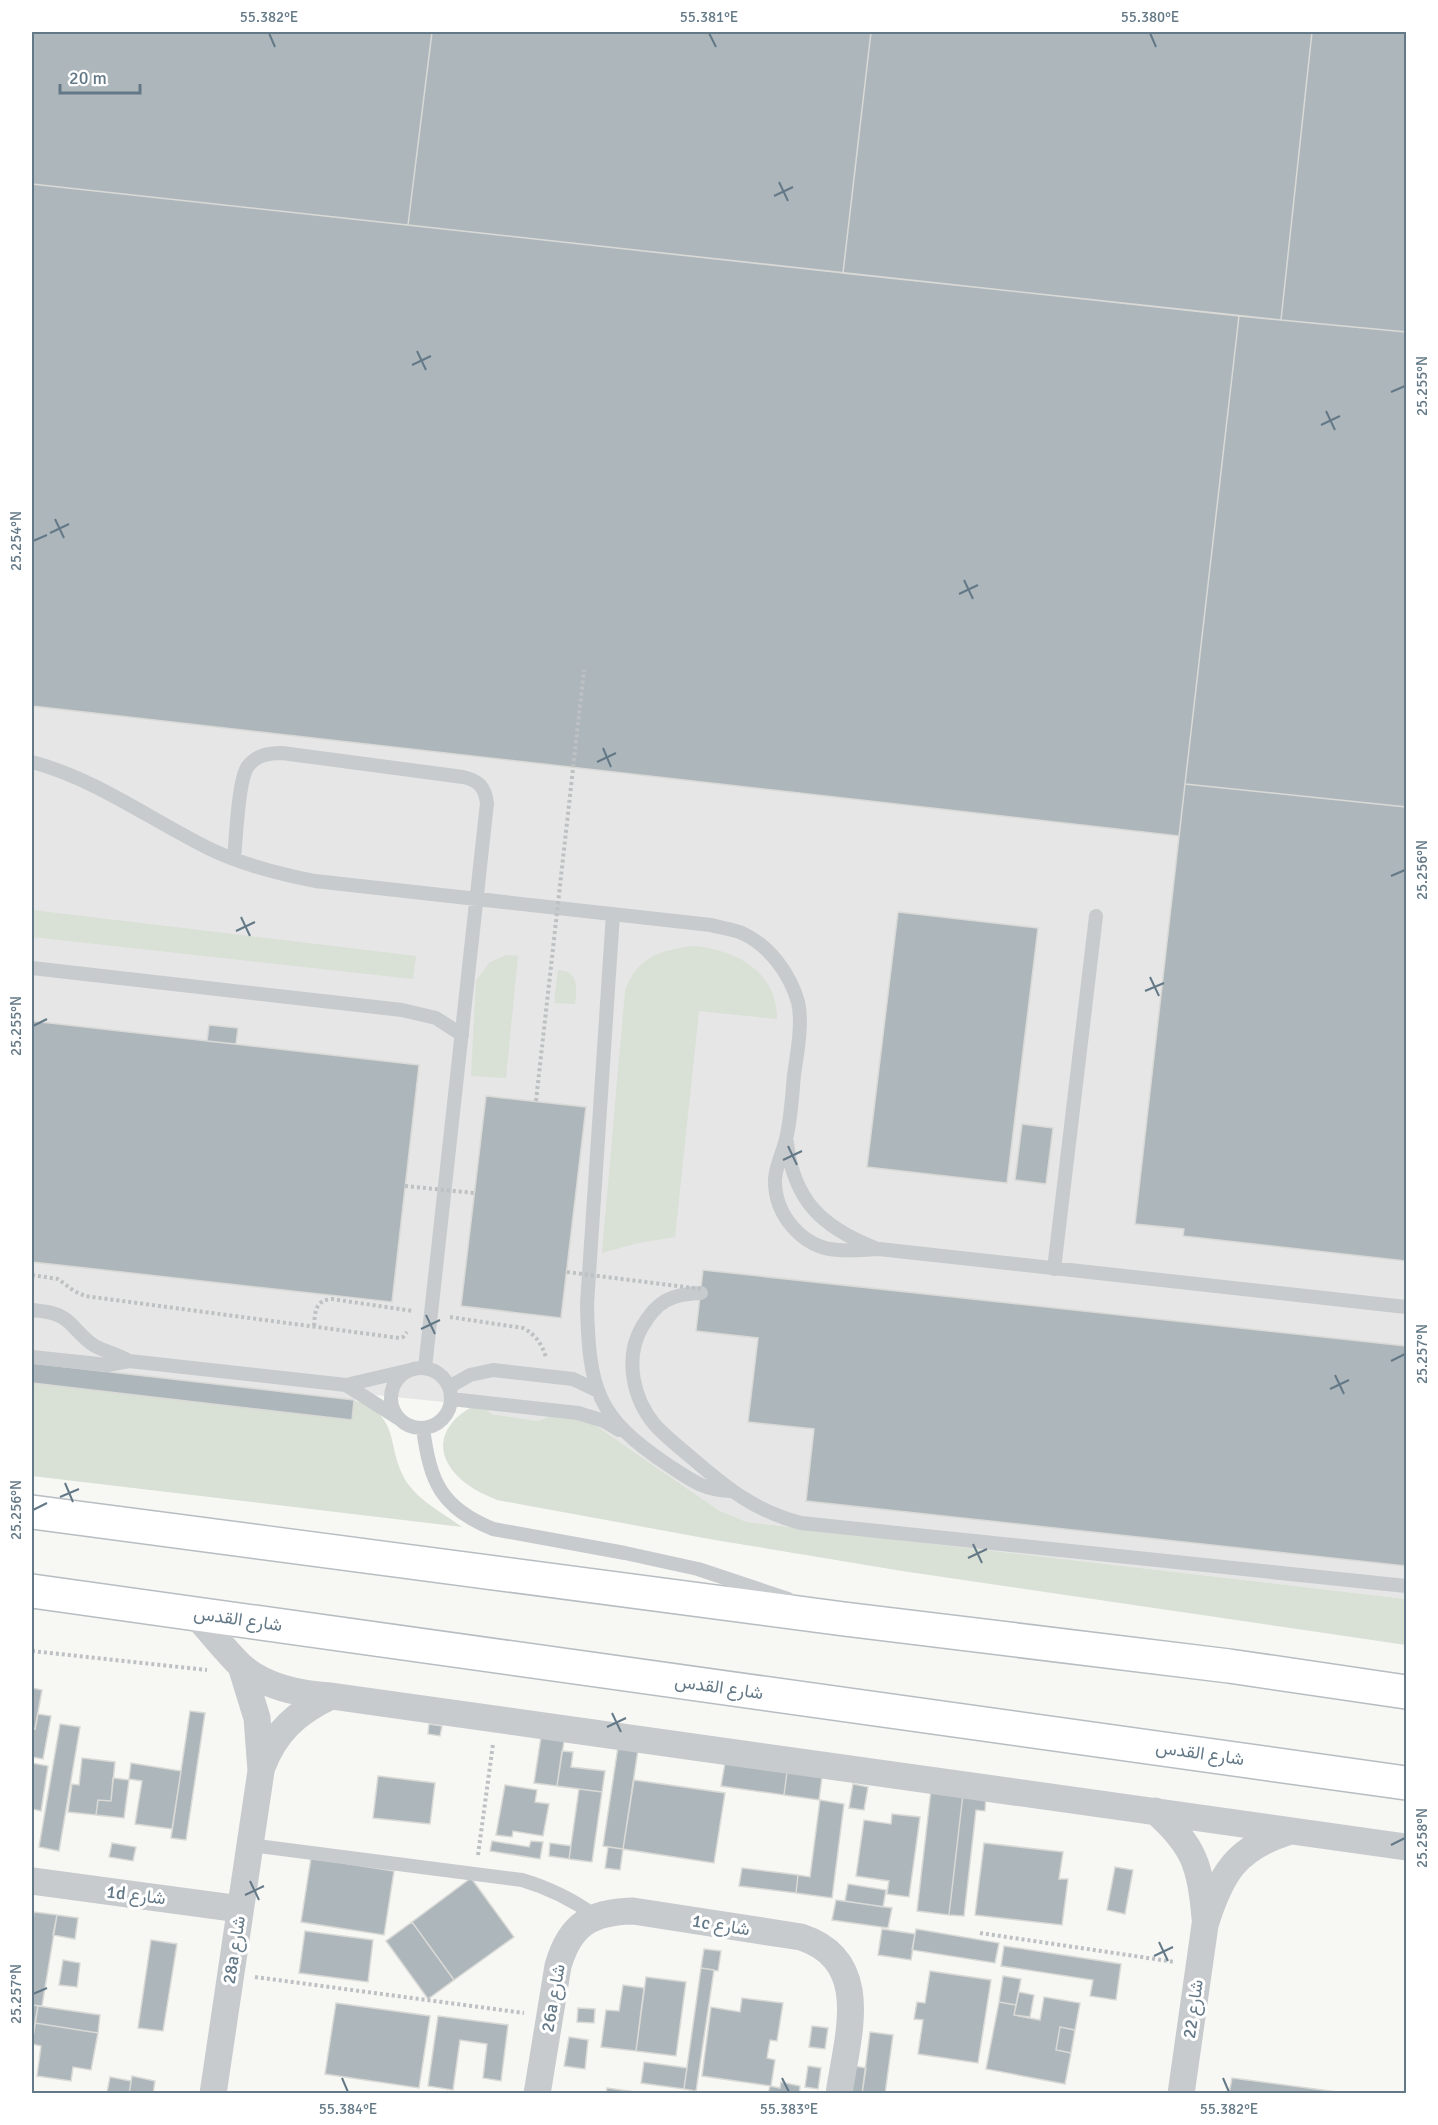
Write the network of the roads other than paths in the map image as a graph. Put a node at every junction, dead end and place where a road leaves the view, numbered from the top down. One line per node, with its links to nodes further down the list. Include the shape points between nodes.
1 (32, 762): 2 (lane, via 80,780)
2 (234, 859): 3 (lane, via 315,881); 3 (lane, via 246,768 268,753 463,777 472,779 486,793)
3 (477, 899): 4 (lane); 7 (lane)
4 (613, 914): 8 (lane, via 711,925 742,934 768,951 785,971 798,1004 799,1038); 19 (lane, via 587,1304 590,1366)
5 (1096, 916): 10 (lane)
6 (32, 968): 7 (lane, via 402,1010 436,1018)
7 (462, 1035): 16 (lane)
8 (786, 1138): 9 (lane, via 789,1162 810,1206 848,1237); 9 (lane, via 775,1177 776,1195 791,1226 804,1238 836,1251)
9 (879, 1249): 10 (lane)
10 (1054, 1269): 12 (lane)
11 (701, 1291): 24 (lane, via 666,1300 651,1312 634,1349 633,1381 641,1404 655,1425)
12 (1407, 1307)
13 (32, 1310): 15 (lane, via 54,1313 89,1342)
14 (32, 1357): 15 (lane, via 108,1365)
15 (129, 1361): 18 (lane)
16 (425, 1368): 17 (lane); 20 (lane, via 443,1378)
17 (406, 1371): 18 (lane); 21 (lane, via 392,1388 390,1398)
18 (346, 1385): 21 (lane)
19 (598, 1391): 20 (lane, via 573,1379 494,1370 470,1375); 23 (lane)
20 (450, 1393): 22 (lane, via 449,1410 443,1419); 23 (lane, via 578,1413)
21 (398, 1419): 22 (lane, via 414,1428)
22 (423, 1428): 29 (lane, via 431,1473 455,1508 473,1521 493,1529 698,1569)
23 (627, 1435): 24 (lane, via 697,1484)
24 (730, 1491): 26 (lane, via 767,1512 801,1522)
25 (32, 1512): 29 (main road)
26 (1407, 1586)
27 (32, 1591): 28 (main road, شارع القدس)
28 (194, 1613): 30 (street); 34 (main road, شارع القدس)
29 (844, 1619): 31 (main road)
30 (243, 1670): 32 (street, via 284,1688); 33 (street, 28a شارع, via 257,1718)
31 (1407, 1692)
32 (331, 1696): 33 (street, 28a شارع, via 294,1717 279,1733); 35 (street)
33 (261, 1771): 37 (street, 28a شارع)
34 (1407, 1783)
35 (1155, 1811): 36 (street); 42 (street, شارع 22, via 1188,1846 1201,1881)
36 (1291, 1831): 38 (street); 42 (street, شارع 22, via 1270,1837 1234,1863 1221,1883)
37 (250, 1845): 40 (street, 28a شارع); 41 (lane, via 522,1880 549,1888)
38 (1407, 1846)
39 (32, 1881): 40 (street, 1d شارع)
40 (240, 1909): 43 (street, 28a شارع)
41 (595, 1916): 44 (street, 26a شارع, via 571,1935 563,1949); 45 (street, 1c شارع, via 633,1911 801,1937 828,1950 839,1963 851,1994)
42 (1205, 1925): 46 (street, شارع 22)
43 (213, 2094)
44 (537, 2094)
45 (839, 2094)
46 (1181, 2094)

